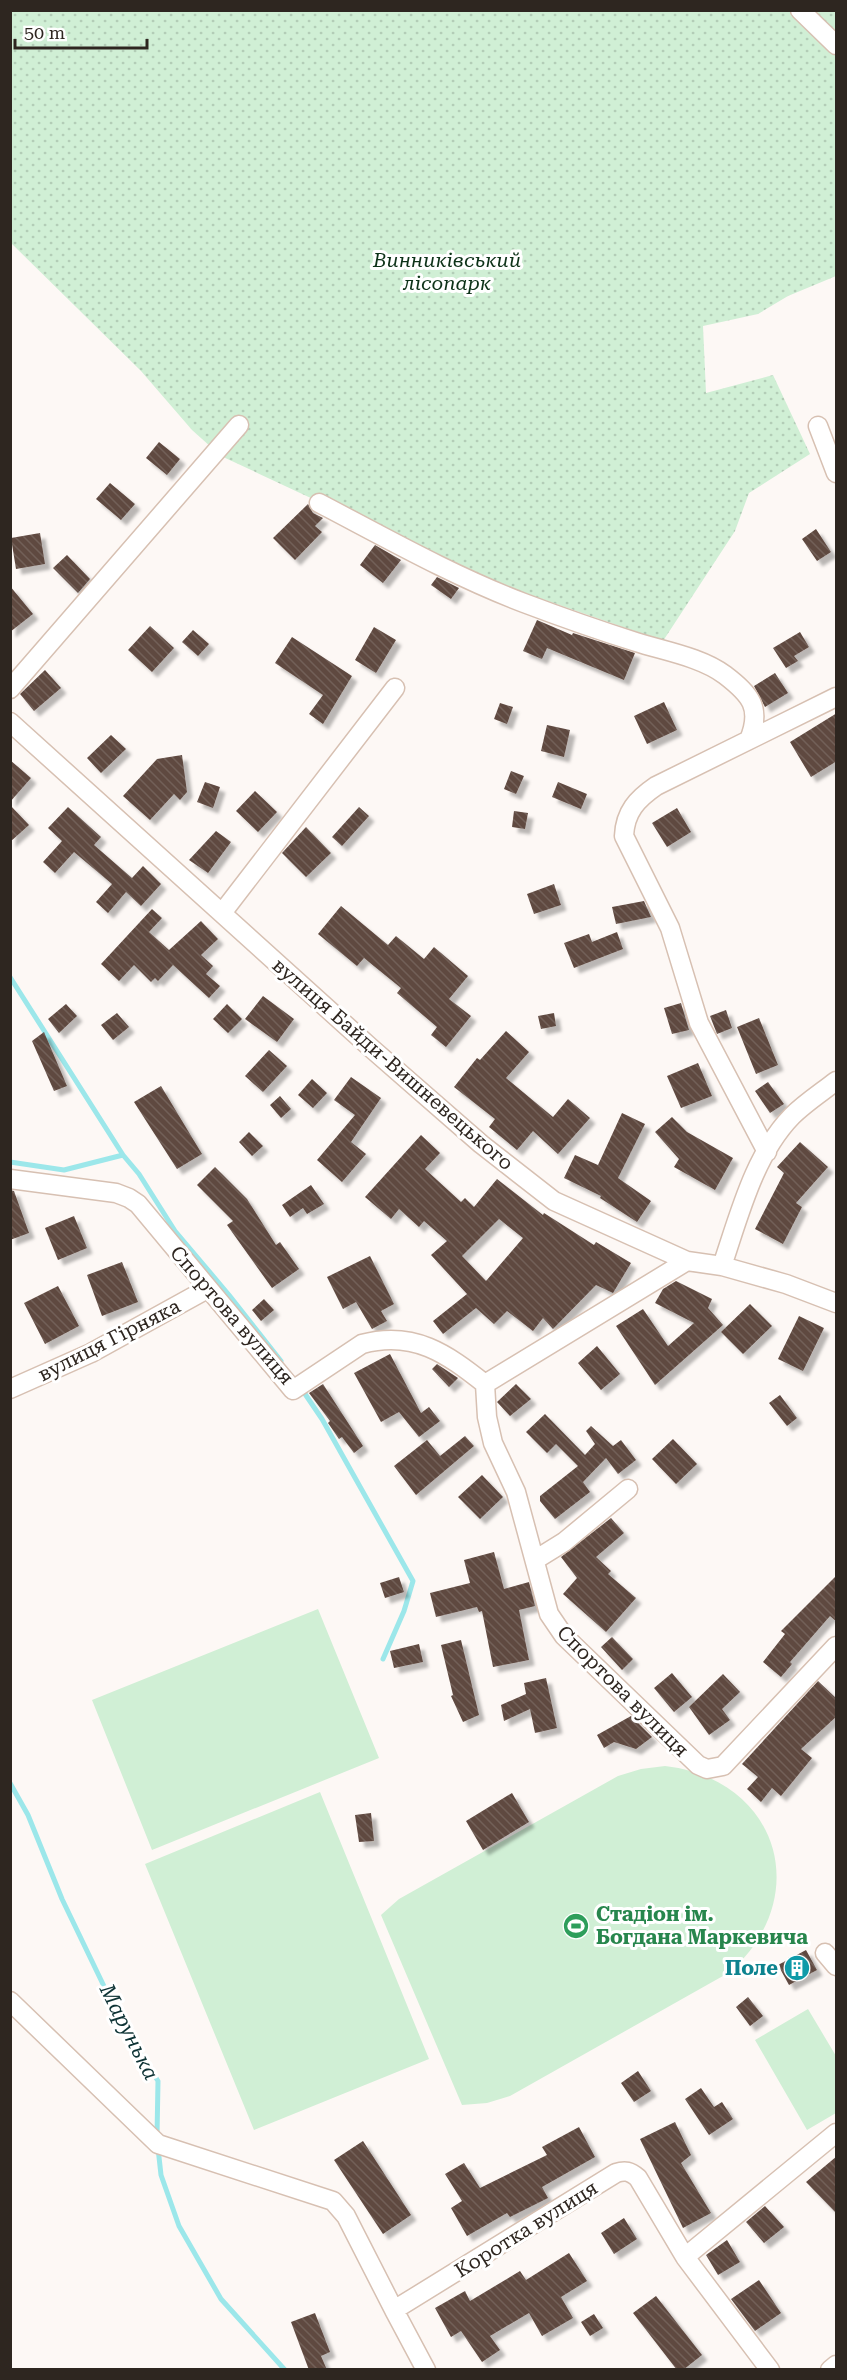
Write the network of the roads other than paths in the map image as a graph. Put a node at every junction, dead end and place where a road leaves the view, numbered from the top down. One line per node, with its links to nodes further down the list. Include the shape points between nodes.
1 (800, 10): 2 (street)
2 (837, 45)
3 (239, 425): 8 (street)
4 (818, 426): 5 (street)
5 (837, 473)
6 (319, 503): 11 (street, via 482,586 723,674 755,706 756,724)
7 (395, 688): 12 (street)
8 (10, 689)
9 (837, 698): 11 (street)
10 (10, 722): 12 (street, вулиця Байди-Вишневецького)
11 (749, 740): 14 (street, via 644,794 624,822 624,836 670,928 699,1023)
12 (222, 913): 16 (street, вулиця Байди-Вишневецького, via 481,1144 554,1201)
13 (837, 1081): 14 (street, via 792,1116)
14 (767, 1152): 17 (street, via 747,1192)
15 (14, 1181): 18 (street, Спортова вулиця, via 116,1193 129,1198)
16 (687, 1262): 17 (street, вулиця Байди-Вишневецького); 20 (street)
17 (722, 1266): 19 (street, вулиця Байди-Вишневецького)
18 (207, 1289): 20 (street, Спортова вулиця, via 293,1390 362,1344 375,1341 425,1345 451,1357); 21 (street, вулиця Гірняка, via 91,1353)
19 (837, 1303)
20 (485, 1384): 23 (street, Спортова вулиця, via 494,1443 516,1492)
21 (10, 1389)
22 (628, 1489): 23 (street, via 564,1542)
23 (535, 1560): 24 (street, Спортова вулиця, via 549,1614 564,1636 698,1765 708,1769 723,1766)
24 (837, 1646)
25 (10, 2001): 28 (street, via 158,2144 333,2201 346,2216)
26 (837, 2133): 27 (street)
27 (685, 2257): 28 (street, Коротка вулиця, via 638,2178 624,2171); 31 (street)
28 (394, 2310): 30 (street)
29 (837, 2365): 32 (street)
30 (426, 2370)
31 (770, 2370)
32 (830, 2370)

